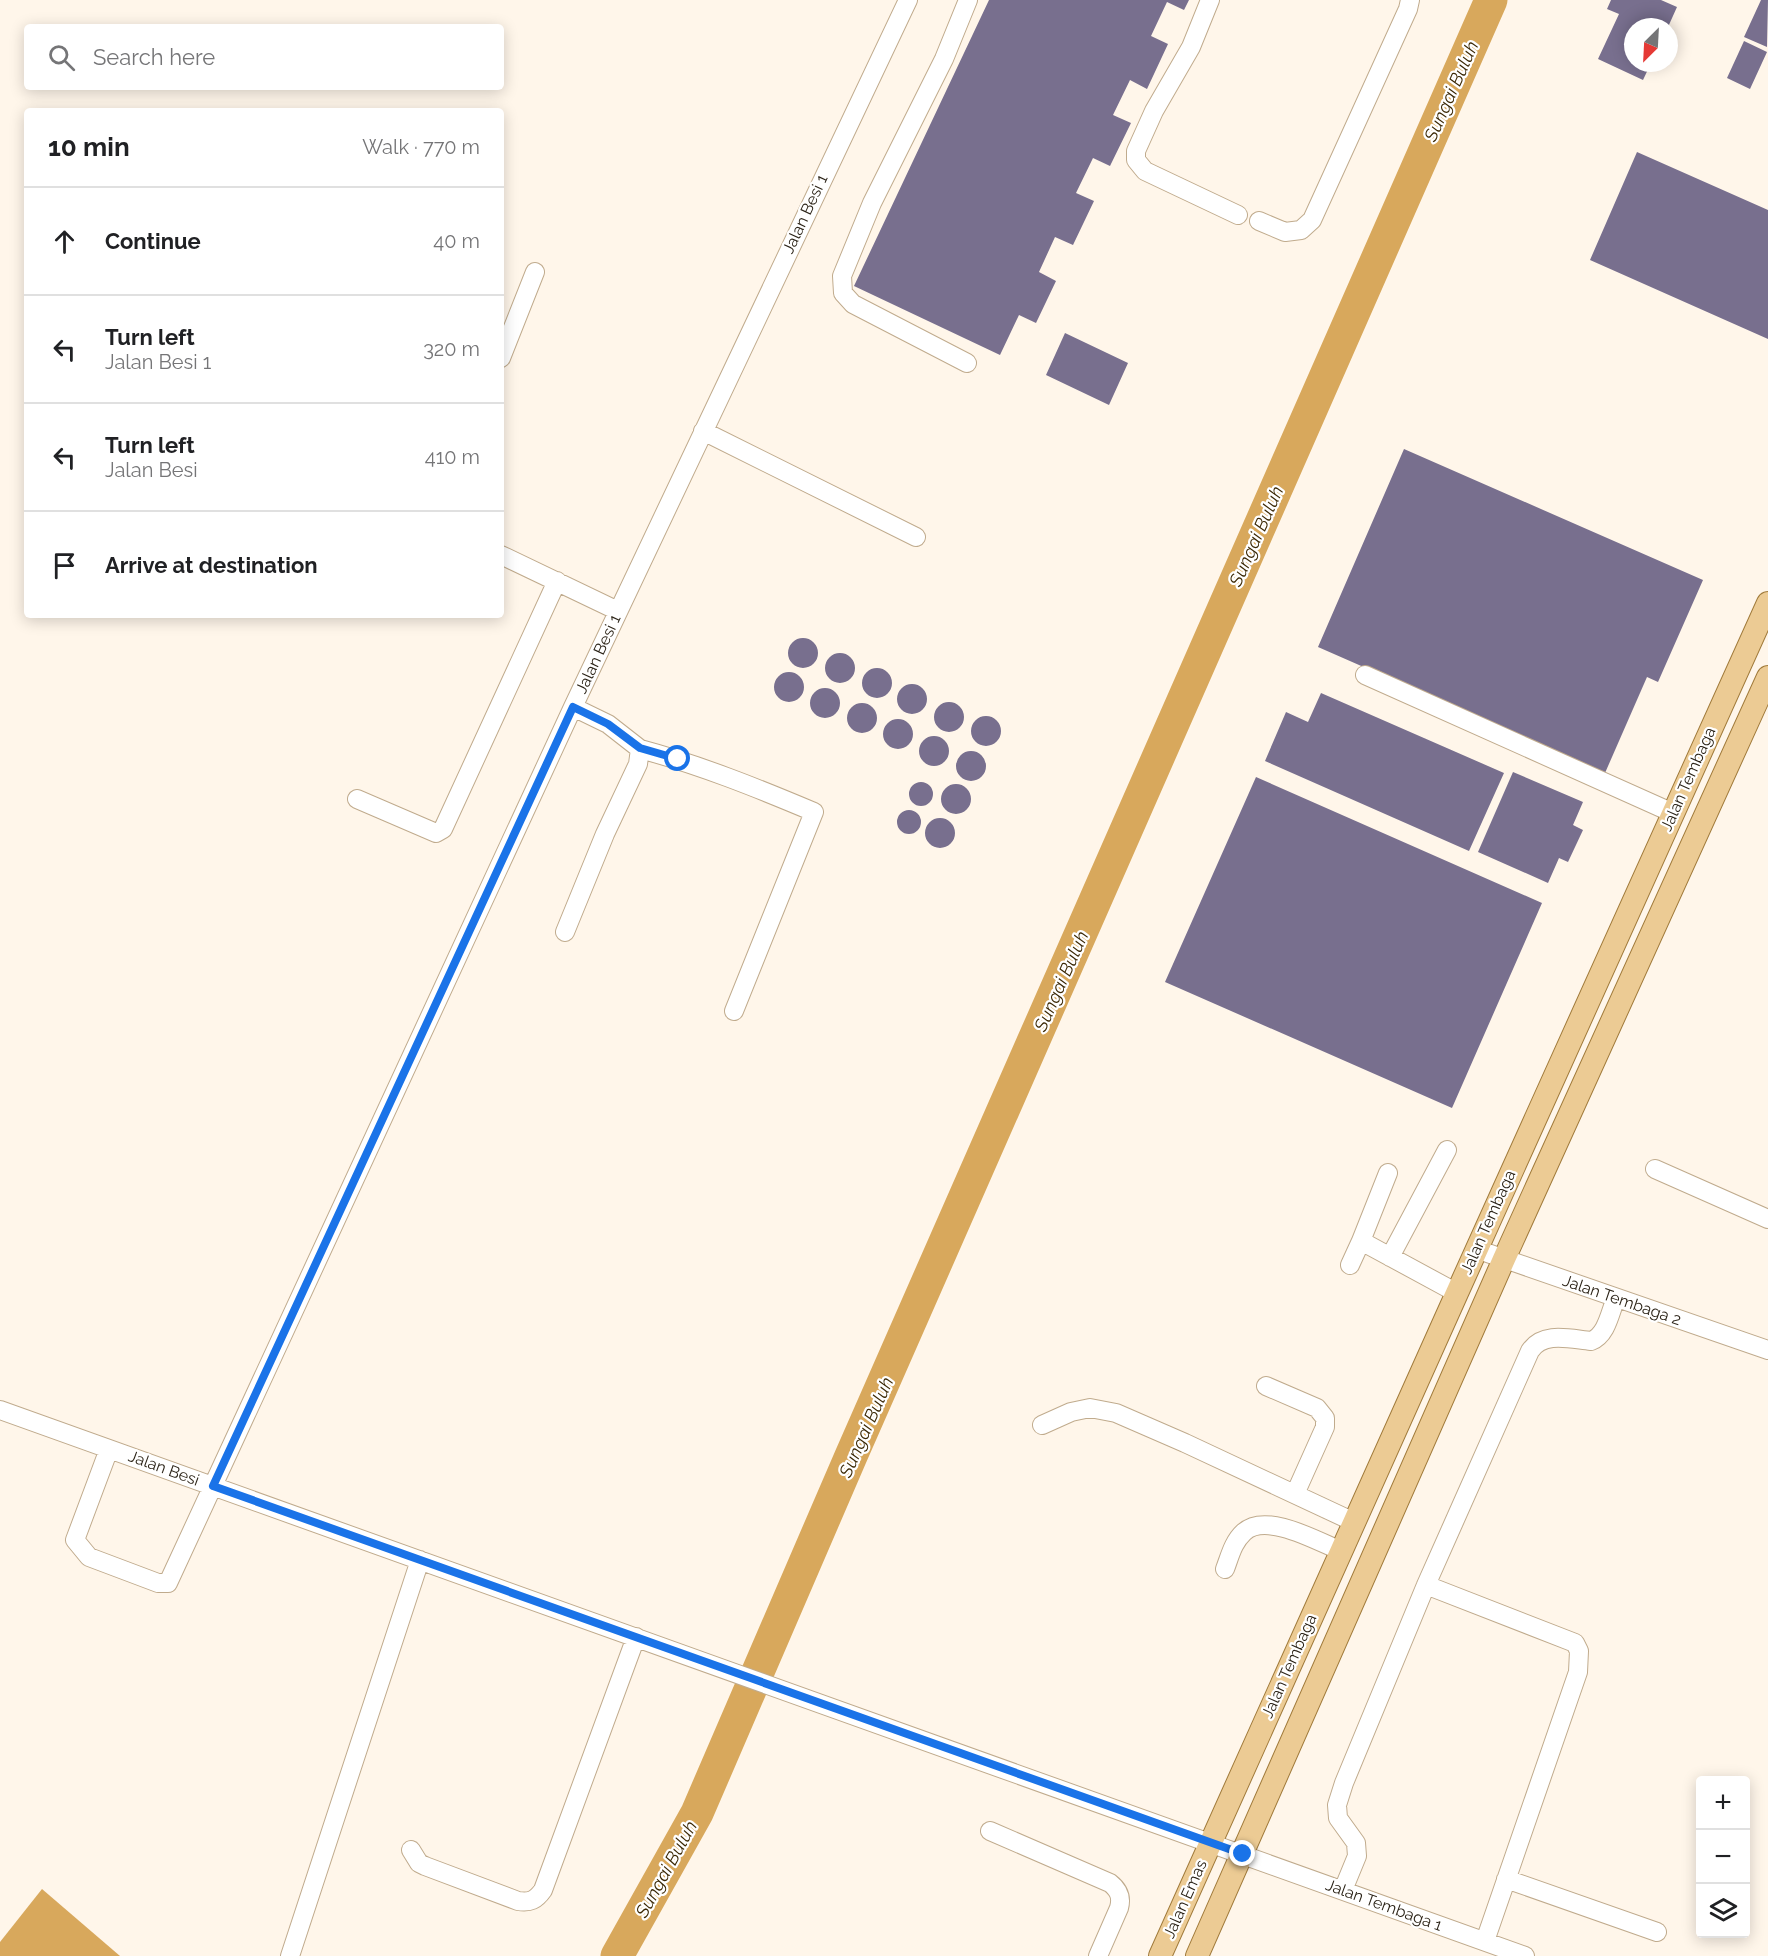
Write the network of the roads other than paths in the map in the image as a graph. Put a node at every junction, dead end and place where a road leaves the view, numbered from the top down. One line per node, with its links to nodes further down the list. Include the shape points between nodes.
1 (908, 0): 10 (street, Jalan Besi 1)
2 (968, 0): 9 (street, via 944,59 872,203 842,276 843,293 853,304)
3 (1210, 0): 5 (street, via 1191,47 1154,111 1136,151 1136,160 1145,171)
4 (1410, 0): 6 (street, via 1312,220 1301,230 1285,232)
5 (1238, 215)
6 (1259, 220)
7 (535, 272): 8 (street)
8 (504, 350)
9 (967, 363)
10 (703, 431): 11 (street); 15 (street, Jalan Besi 1)
11 (916, 537)
12 (504, 556): 13 (street)
13 (557, 581): 15 (street); 20 (street, via 443,829 436,833)
14 (1768, 603): 21 (main road, Jalan Tembaga)
15 (618, 611): 18 (street, Jalan Besi 1)
16 (1365, 675): 21 (street)
17 (1768, 677): 31 (main road, Jalan Tembaga)
18 (573, 707): 19 (street, via 608,724); 40 (street, Jalan Besi 1)
19 (640, 748): 22 (street, via 638,764); 23 (street, via 732,778 814,812)
20 (357, 799)
21 (1673, 813): 29 (main road, Jalan Tembaga)
22 (565, 932)
23 (734, 1011)
24 (1447, 1150): 30 (street)
25 (1655, 1169): 27 (street)
26 (1388, 1173): 28 (street)
27 (1768, 1219)
28 (1361, 1241): 30 (street); 32 (street)
29 (1476, 1249): 31 (street, Jalan Tembaga 2); 33 (main road, Jalan Tembaga)
30 (1390, 1257): 33 (street)
31 (1504, 1259): 34 (street, Jalan Tembaga 2); 51 (main road, Jalan Tembaga)
32 (1350, 1265)
33 (1457, 1293): 42 (main road, Jalan Tembaga)
34 (1616, 1298): 35 (street, Jalan Tembaga 2); 46 (street, via 1598,1338 1544,1339 1535,1343)
35 (1768, 1350)
36 (1266, 1386): 41 (street, via 1317,1408 1325,1419)
37 (0, 1410): 39 (street, Jalan Besi)
38 (1042, 1425): 41 (street, via 1090,1408 1116,1413)
39 (109, 1449): 40 (street, Jalan Besi); 40 (street, Jalan Besi 1, via 75,1540 89,1557 158,1583 168,1583 174,1573)
40 (213, 1486): 44 (street, Jalan Besi)
41 (1295, 1494): 42 (street)
42 (1354, 1522): 43 (main road, Jalan Tembaga)
43 (1341, 1551): 45 (street, via 1285,1529 1257,1524 1235,1542); 49 (main road, Jalan Tembaga)
44 (420, 1560): 47 (street, Jalan Besi); 56 (street)
45 (1225, 1569)
46 (1426, 1585): 52 (street, via 1575,1643 1579,1651 1578,1672); 53 (street, via 1337,1805 1338,1818 1356,1843 1358,1856)
47 (636, 1638): 49 (street, Jalan Besi); 50 (street, via 539,1896 533,1901 518,1901 425,1866)
48 (990, 1831): 57 (street, via 1116,1887 1120,1893 1119,1908)
49 (1210, 1842): 51 (street, Jalan Besi); 58 (main road, Jalan Emas)
50 (411, 1850)
51 (1243, 1854): 53 (street, Jalan Tembaga 1); 59 (main road, Jalan Emas)
52 (1506, 1879): 54 (street); 55 (street)
53 (1343, 1890): 55 (street, Jalan Tembaga 1)
54 (1657, 1932)
55 (1485, 1941): 60 (street, Jalan Tembaga 1)
56 (290, 1956)
57 (1098, 1956)
58 (1160, 1956)
59 (1197, 1956)
60 (1525, 1956)

